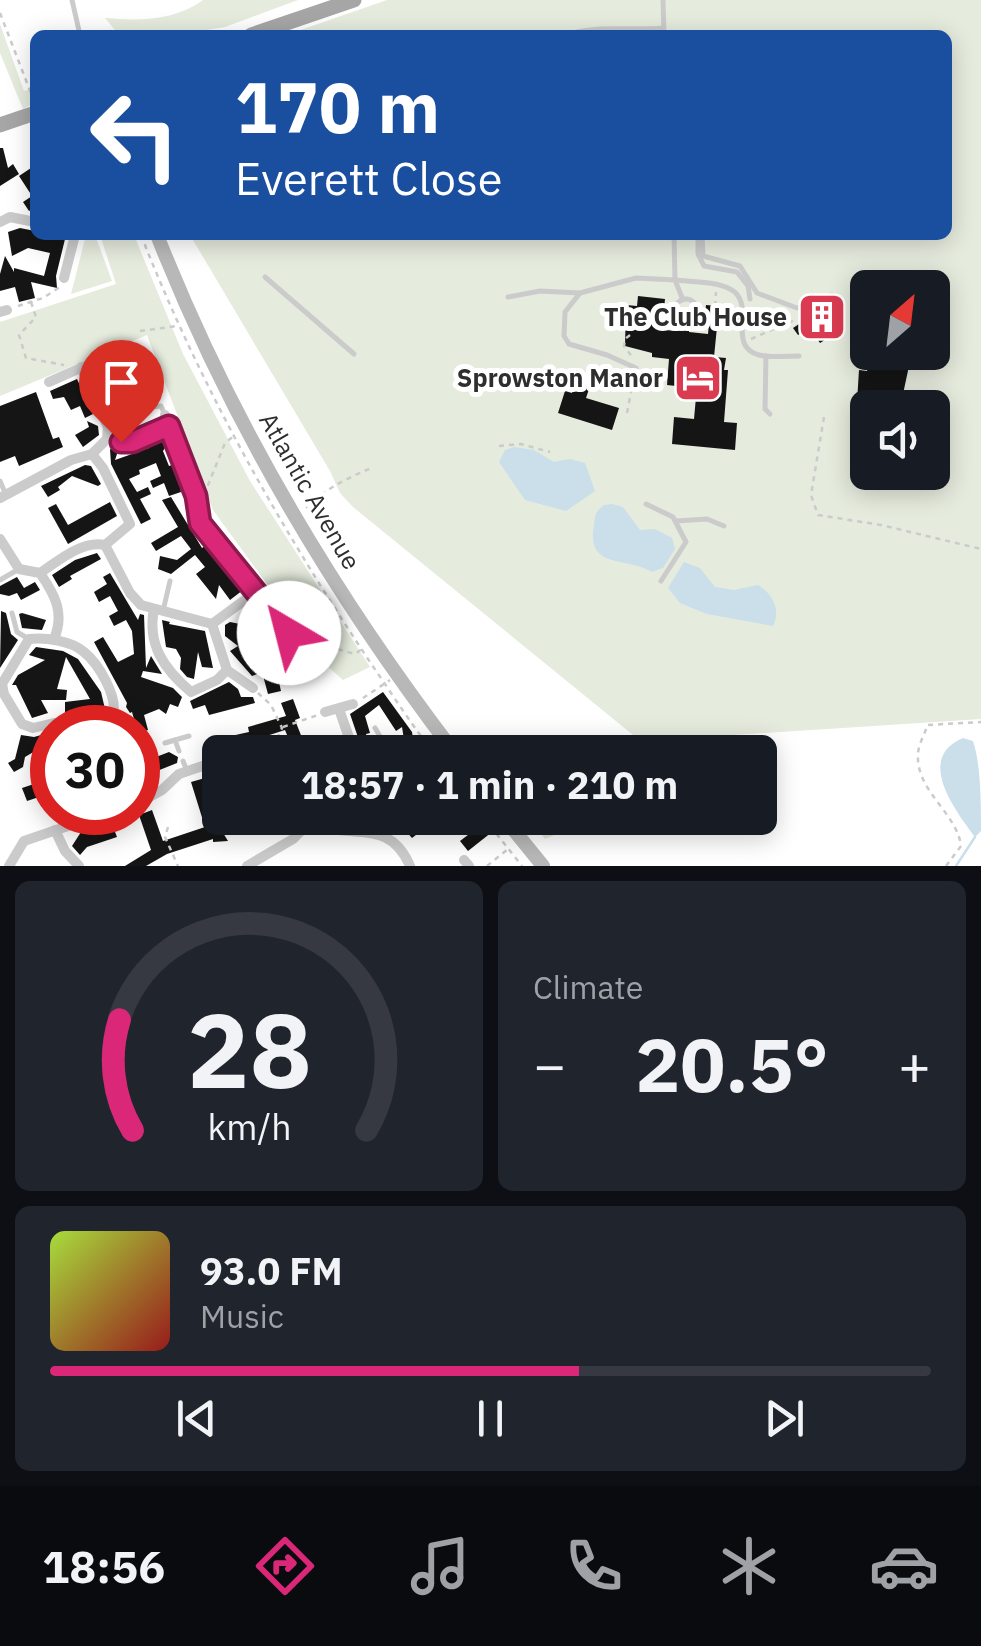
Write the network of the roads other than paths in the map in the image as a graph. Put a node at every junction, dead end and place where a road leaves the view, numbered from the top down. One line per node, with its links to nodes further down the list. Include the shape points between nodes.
1 (72, 0): 4 (lane)
2 (354, 0): 5 (main road)
3 (662, 0): 8 (lane)
4 (80, 30)
5 (266, 30)
6 (582, 30): 7 (lane)
7 (624, 30)
8 (663, 30)
9 (30, 115): 10 (main road)
10 (0, 125)
11 (30, 221): 12 (street)
12 (0, 222)
13 (75, 240): 19 (street)
14 (160, 240): 65 (street, Atlantic Avenue, via 232,400 296,517)
15 (674, 240): 20 (lane)
16 (700, 240): 24 (lane, via 704,266 736,272)
17 (701, 240): 22 (lane, via 703,256 740,266 757,293 798,308)
18 (265, 277): 27 (lane)
19 (64, 278)
20 (675, 280): 21 (lane, via 636,278); 25 (lane); 28 (lane, via 726,287 740,297 744,342)
21 (580, 292): 23 (lane); 31 (lane, via 565,312 569,344)
22 (832, 296)
23 (508, 297)
24 (750, 299)
25 (683, 300): 25 (lane, via 676,314 686,324 697,308)
26 (119, 351): 30 (street)
27 (354, 354)
28 (766, 356): 29 (lane); 34 (lane, via 764,409)
29 (799, 356)
30 (82, 367): 32 (street); 36 (street)
31 (636, 368)
32 (48, 382)
33 (144, 408): 35 (lane, via 161,406)
34 (770, 414)
35 (167, 420): 36 (street, via 132,442); 50 (street, via 200,523)
36 (107, 439): 37 (street)
37 (92, 454): 39 (street); 44 (street, via 130,524)
38 (0, 481): 39 (lane)
39 (3, 496)
40 (646, 504): 41 (lane)
41 (676, 521): 42 (lane, via 707,518); 49 (lane, via 686,542)
42 (724, 526)
43 (0, 539): 45 (street)
44 (104, 545): 46 (street, via 83,547); 51 (street, via 130,593)
45 (18, 568): 46 (street); 47 (lane)
46 (40, 573): 55 (street, via 60,610)
47 (0, 580)
48 (170, 581): 51 (lane)
49 (661, 581)
50 (257, 591): 53 (street); 56 (street)
51 (158, 610): 53 (street); 57 (street, via 152,642 178,681 191,692)
52 (12, 613): 54 (lane, via 16,632)
53 (212, 624): 57 (street)
54 (29, 638): 55 (street); 55 (street, via 2,684 22,724 97,724 112,716 114,694 84,650)
55 (54, 640)
56 (306, 655)
57 (227, 670): 58 (street)
58 (254, 688)
59 (353, 704): 60 (street)
60 (339, 709): 61 (street); 63 (street)
61 (325, 712)
62 (375, 728): 64 (lane)
63 (348, 735)
64 (381, 735)
65 (441, 735)
66 (190, 736): 67 (lane)
67 (176, 740): 68 (lane); 69 (lane)
68 (165, 743)
69 (180, 751)
70 (202, 763): 71 (street, via 185,766)
71 (160, 791)
72 (42, 835): 77 (street, via 24,842)
73 (57, 835): 78 (street)
74 (296, 835): 79 (street)
75 (383, 835): 80 (street, via 403,850)
76 (517, 835): 81 (street)
77 (8, 866)
78 (79, 866)
79 (247, 866)
80 (410, 866)
81 (542, 866)

